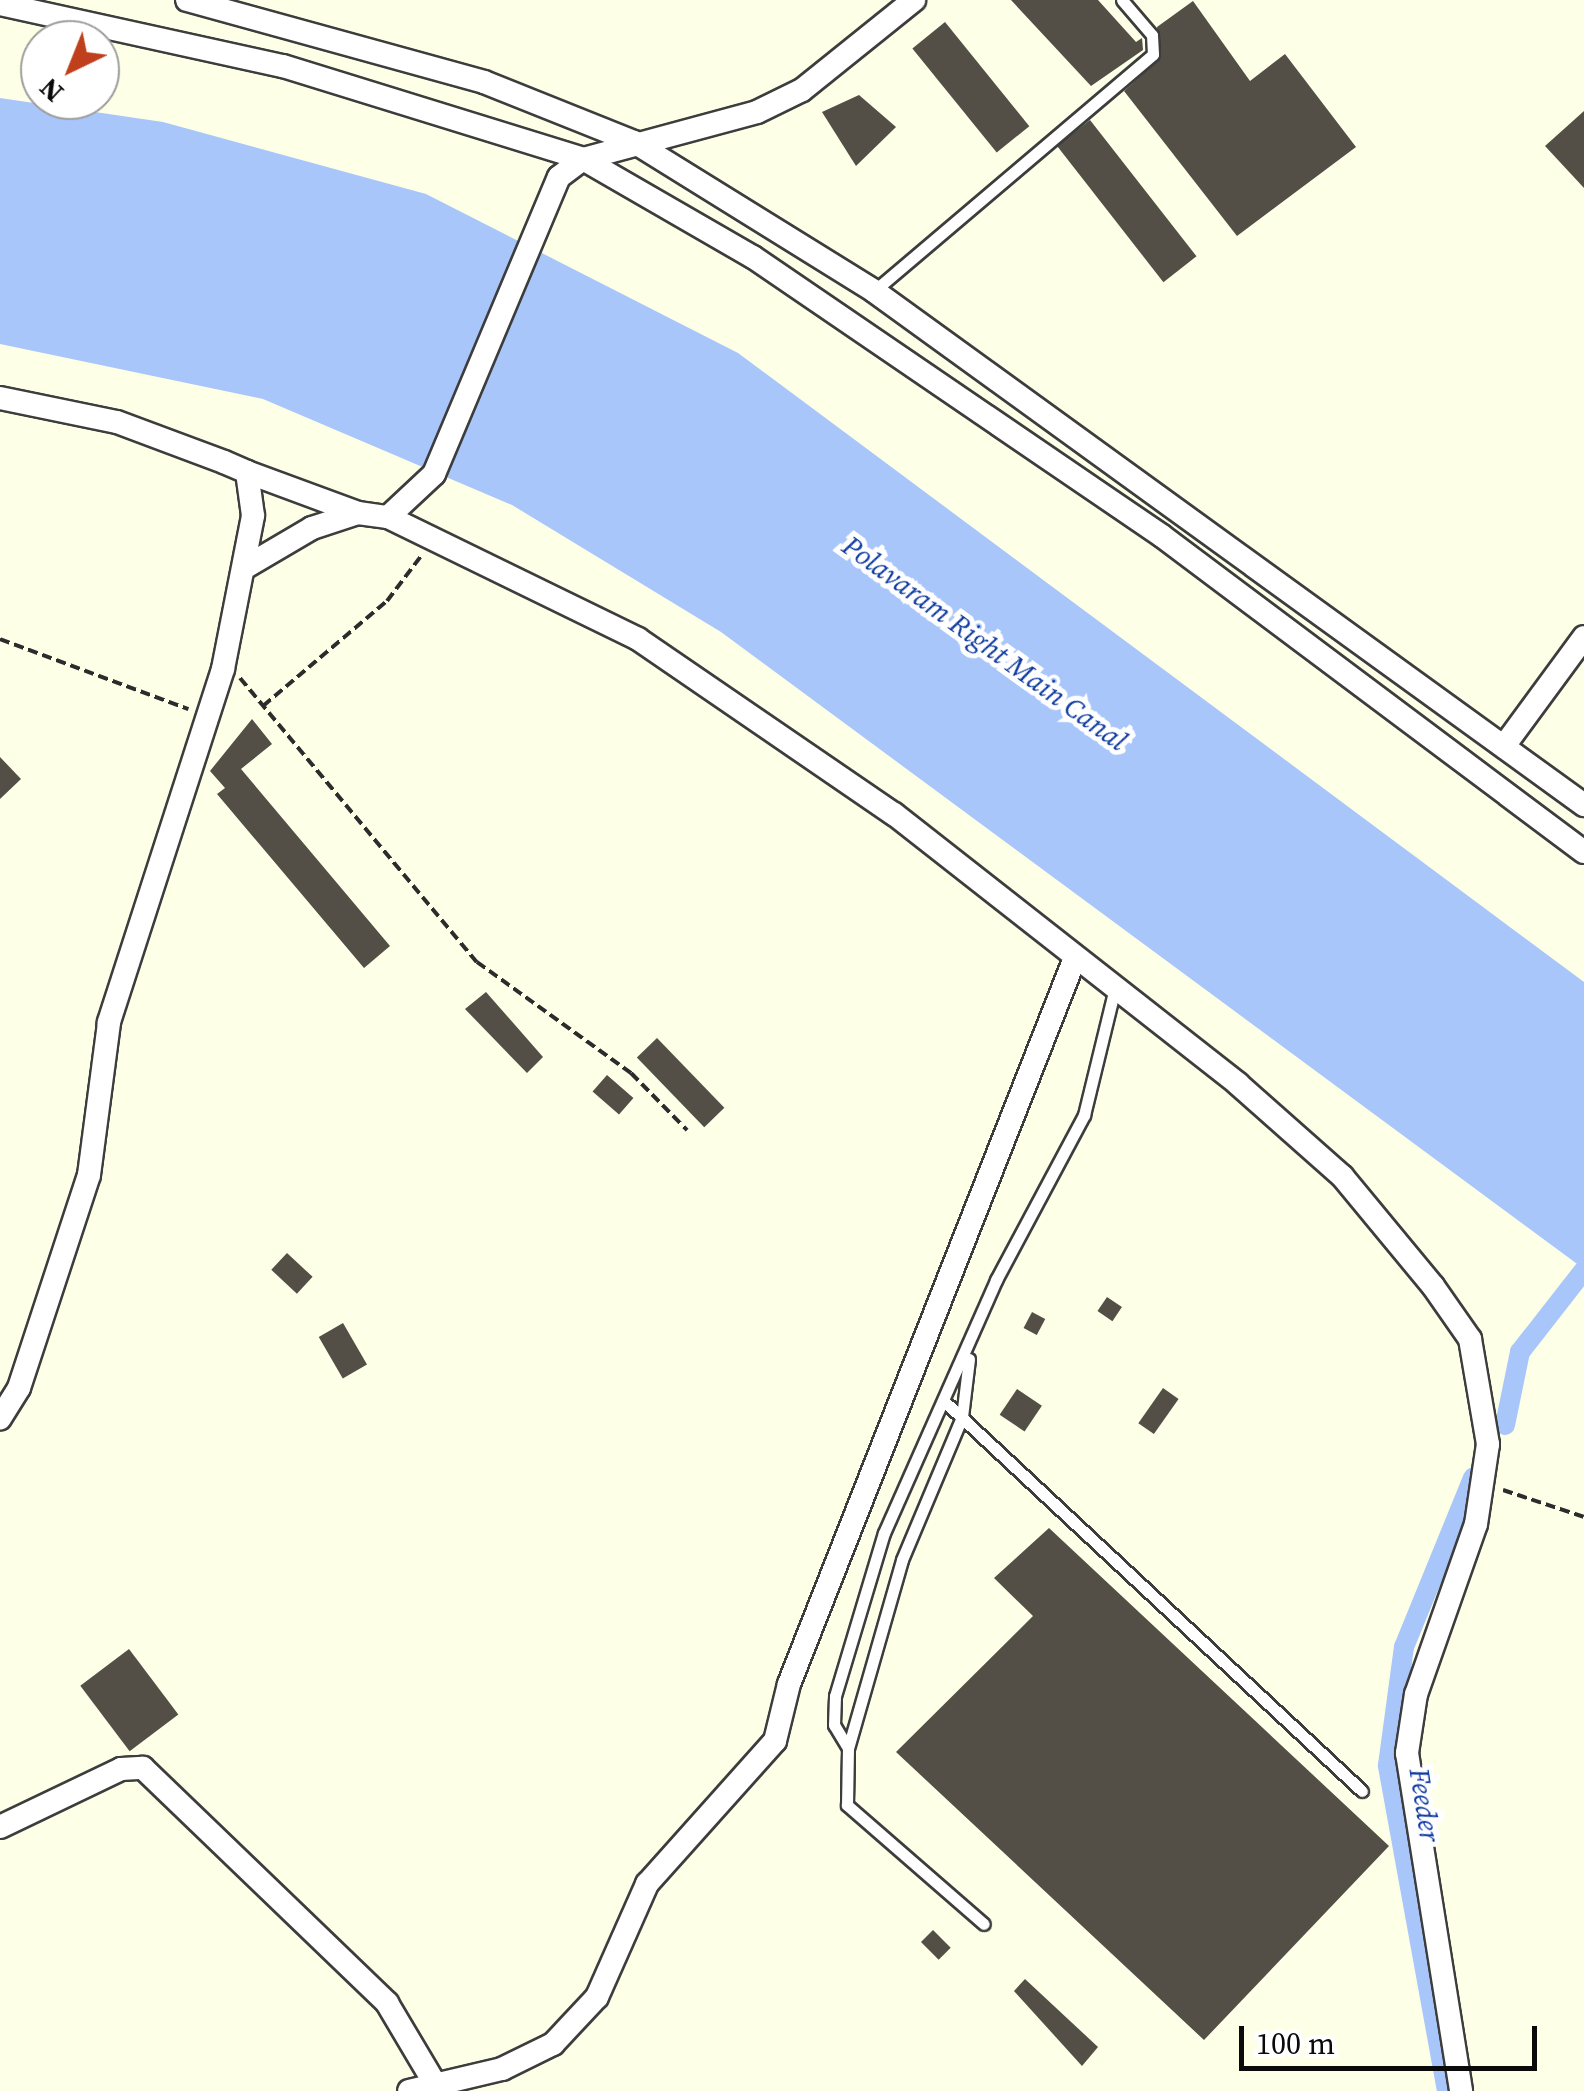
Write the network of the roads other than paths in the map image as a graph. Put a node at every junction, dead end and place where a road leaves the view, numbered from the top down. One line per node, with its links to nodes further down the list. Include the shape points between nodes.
1 (187, 0): 5 (street, via 484,82)
2 (914, 0): 5 (street, via 802,90 757,112)
3 (1122, 0): 7 (lane, via 1152,35 1153,54)
4 (0, 4): 6 (street, via 283,66)
5 (634, 142): 6 (street); 7 (street)
6 (583, 159): 11 (street, via 545,202 434,474); 16 (street, via 753,257 1146,525)
7 (874, 291): 14 (street)
8 (0, 398): 9 (street, via 117,422)
9 (247, 472): 10 (street); 12 (street, via 253,516)
10 (358, 513): 11 (street); 12 (street)
11 (388, 517): 17 (street, via 638,639 773,726)
12 (244, 568): 22 (street, via 223,669 203,714 109,1024 88,1176 19,1388)
13 (1584, 636): 14 (street)
14 (1504, 746): 15 (street)
15 (1584, 805)
16 (1584, 852)
17 (1075, 958): 18 (street); 27 (street, via 789,1684 776,1741 646,1884 596,1998 553,2044 502,2069)
18 (1115, 988): 19 (lane, via 1084,1115 996,1280); 29 (street, via 1342,1176 1470,1339 1488,1444 1485,1483 1416,1694 1407,1753)
19 (970, 1350): 20 (lane); 21 (lane)
20 (945, 1402): 21 (lane); 23 (lane, via 884,1532 836,1696 834,1725)
21 (962, 1417): 23 (lane, via 902,1560); 24 (lane)
22 (0, 1418)
23 (848, 1748): 26 (lane, via 847,1805)
24 (1362, 1791)
25 (0, 1827): 27 (street, via 121,1769 142,1768 199,1832 300,1911 374,1990)
26 (984, 1924)
27 (434, 2082): 28 (street)
28 (408, 2091)
29 (1461, 2091)

